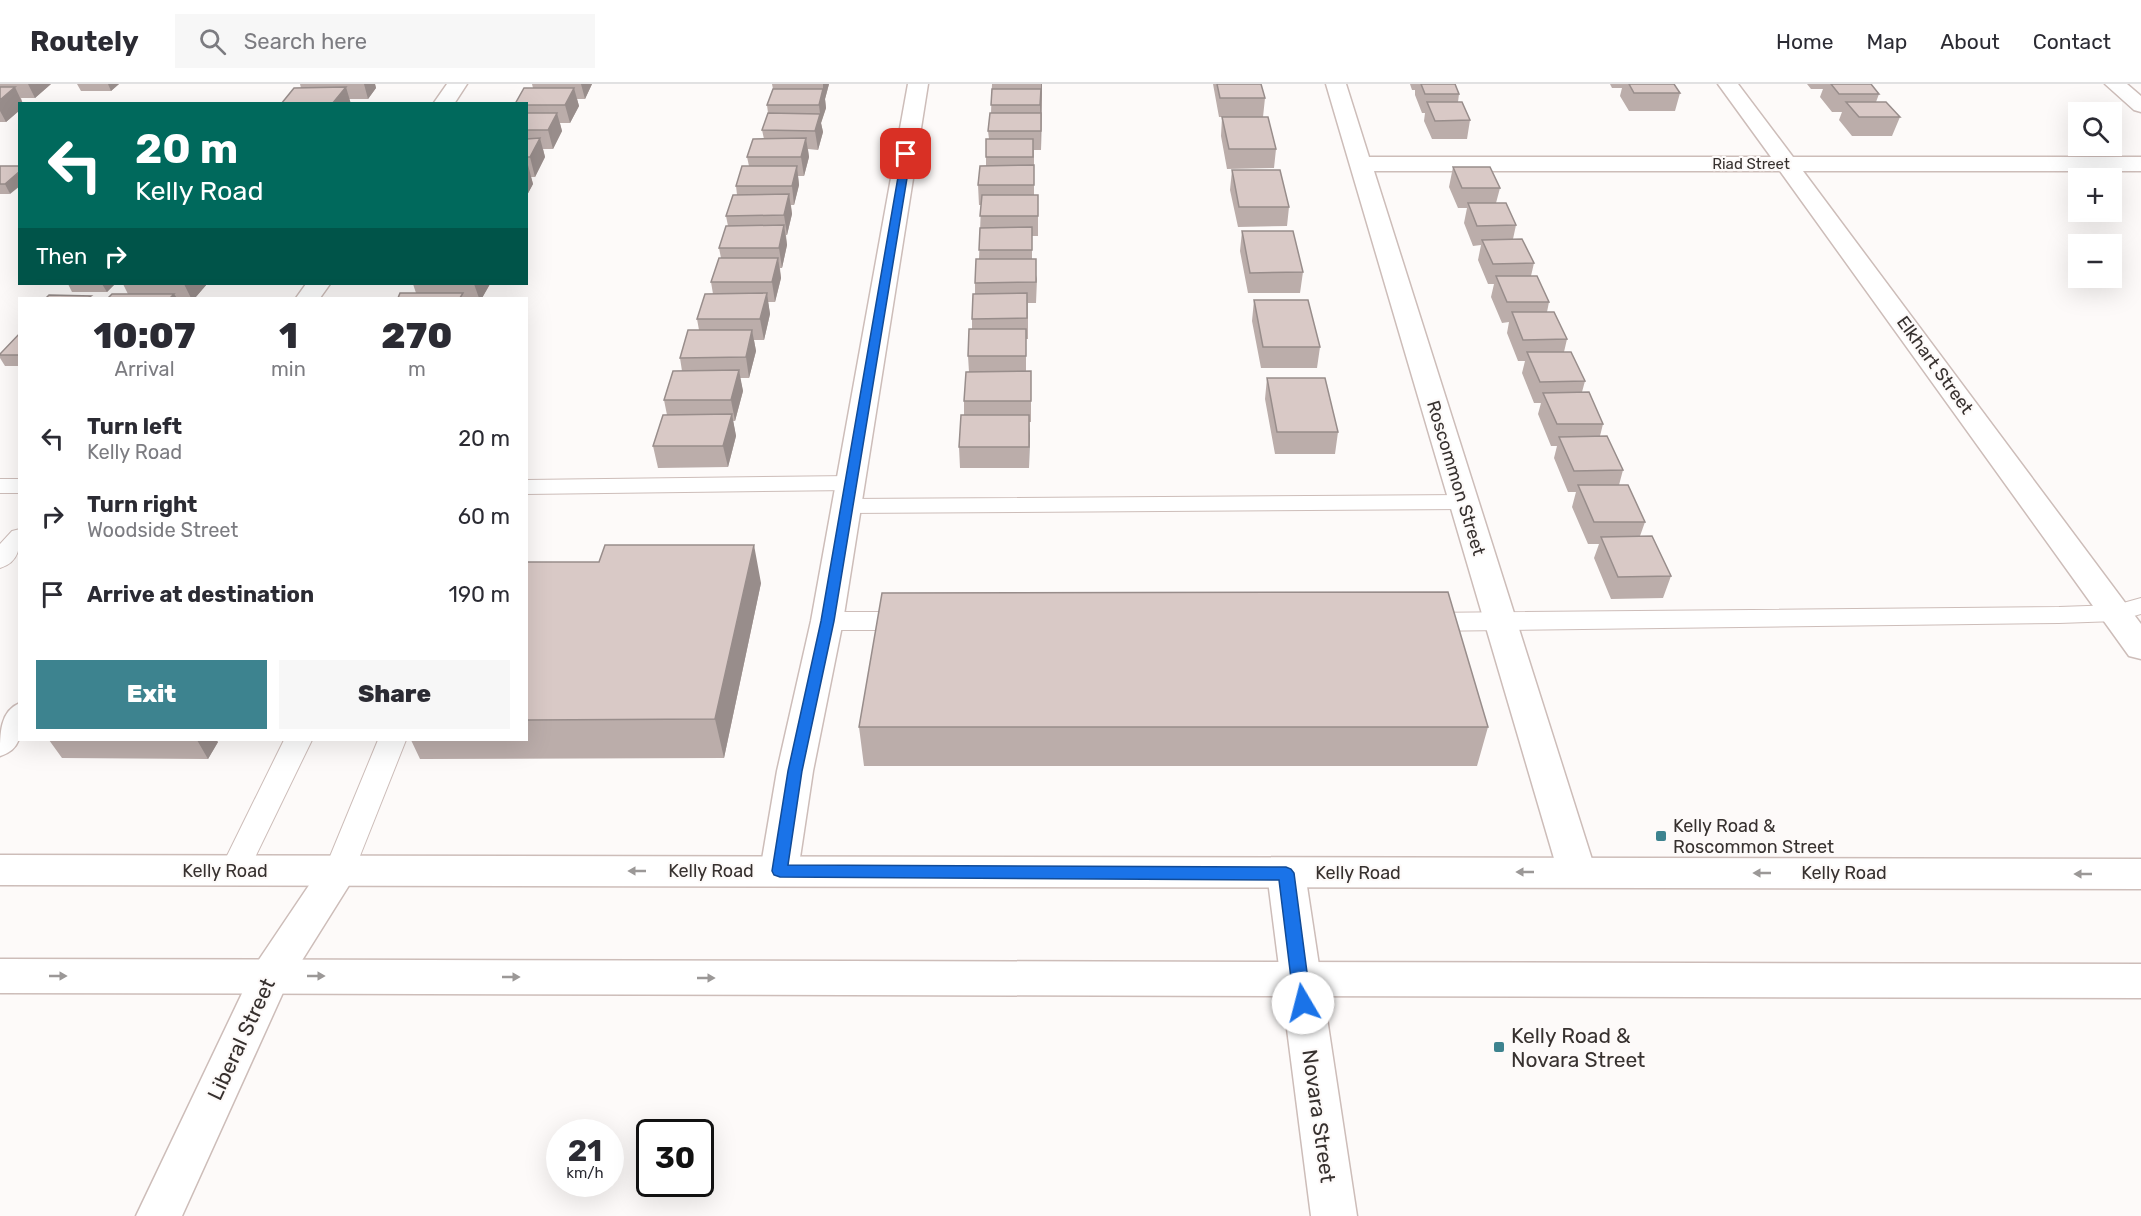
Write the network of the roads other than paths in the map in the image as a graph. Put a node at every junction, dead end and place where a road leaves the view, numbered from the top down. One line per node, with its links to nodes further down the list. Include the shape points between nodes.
1 (456, 84): 6 (street)
2 (918, 84): 14 (street)
3 (1336, 84): 8 (street, Roscommon Street)
4 (1728, 84): 9 (street, Elkhart Street)
5 (2115, 84): 7 (street)
6 (444, 102)
7 (2141, 106)
8 (1360, 164): 9 (street, Riad Street); 15 (street, Roscommon Street)
9 (1789, 164): 10 (street, Riad Street); 18 (street, Elkhart Street)
10 (2141, 164)
11 (0, 486): 12 (lane)
12 (18, 486)
13 (528, 487): 14 (lane)
14 (849, 495): 15 (lane); 19 (street)
15 (1464, 502): 21 (street, Roscommon Street)
16 (18, 538): 17 (lane)
17 (0, 560)
18 (2128, 609): 21 (lane); 23 (street, Elkhart Street)
19 (827, 621): 20 (lane); 31 (street, via 795,771)
20 (936, 621)
21 (1500, 621): 22 (lane); 32 (street, Roscommon Street)
22 (1396, 622)
23 (2141, 648)
24 (18, 718): 27 (street)
25 (298, 741): 29 (lane)
26 (392, 741): 30 (lane)
27 (0, 743)
28 (0, 870): 29 (street, Kelly Road)
29 (235, 870): 30 (street, Kelly Road)
30 (339, 871): 31 (street, Kelly Road, one-way to 30); 36 (street, Liberal Street)
31 (780, 871): 33 (street, Kelly Road)
32 (1577, 872): 33 (street, Kelly Road, one-way to 33); 34 (street, Kelly Road, one-way to 32)
33 (1286, 873): 37 (street, Novara Street)
34 (2141, 874)
35 (0, 976): 36 (street, one-way to 36)
36 (270, 976): 37 (street, one-way to 37); 39 (street, Liberal Street)
37 (1299, 980): 38 (street); 40 (street, Novara Street)
38 (2141, 981)
39 (159, 1216)
40 (1334, 1216)

